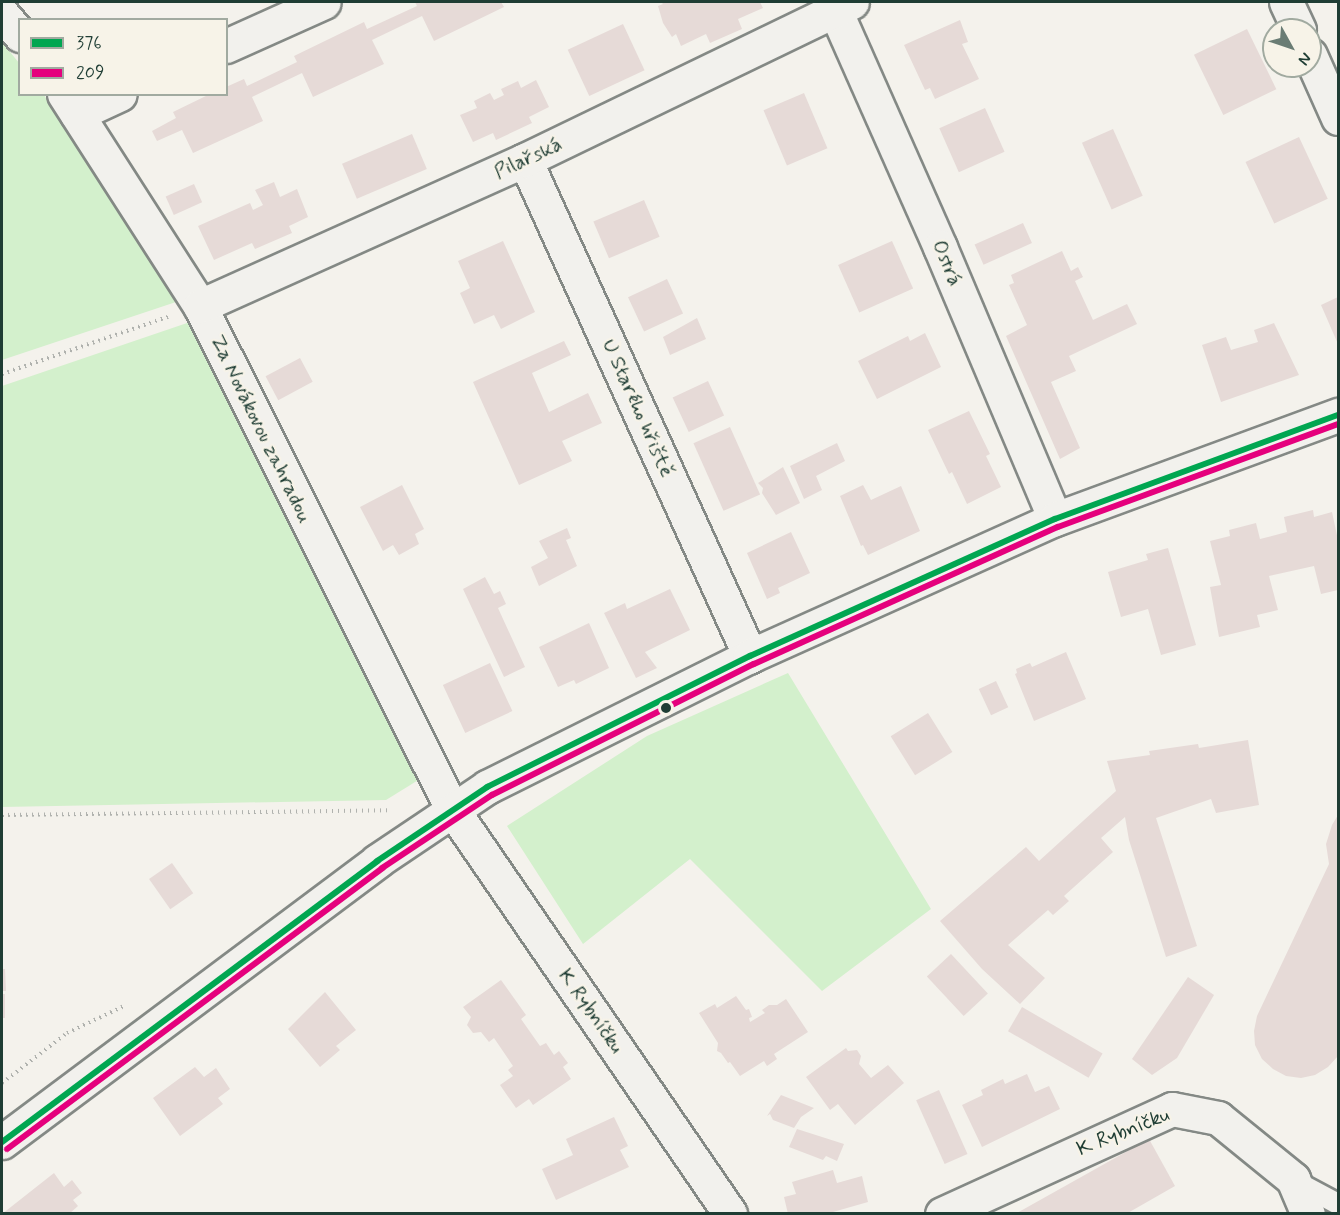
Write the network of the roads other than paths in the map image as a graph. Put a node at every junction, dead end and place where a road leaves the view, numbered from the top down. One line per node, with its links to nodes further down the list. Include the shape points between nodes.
1 (324, 2): 7 (street)
2 (1286, 2): 5 (street)
3 (843, 6): 12 (street, Pilařská); 15 (street, Ostrá)
4 (2, 14): 6 (street)
5 (1293, 18)
6 (18, 33)
7 (228, 45)
8 (1320, 78): 11 (street)
9 (110, 96): 10 (street)
10 (70, 104): 13 (street, Za Novákovou zahradou)
11 (1338, 118)
12 (525, 159): 13 (street, Pilařská); 16 (street, U Starého hřiště)
13 (200, 306): 17 (street, Za Novákovou zahradou)
14 (1338, 416): 15 (street)
15 (1055, 519): 16 (street)
16 (750, 656): 17 (street, via 487,787)
17 (452, 809): 18 (street); 21 (street, K Rybníčku)
18 (2, 1142)
19 (1293, 1179): 20 (lane); 22 (street, K Rybníčku, via 1218,1118 1173,1109); 23 (street, K Rybníčku)
20 (1338, 1204)
21 (730, 1214)
22 (942, 1214)
23 (1308, 1214)

